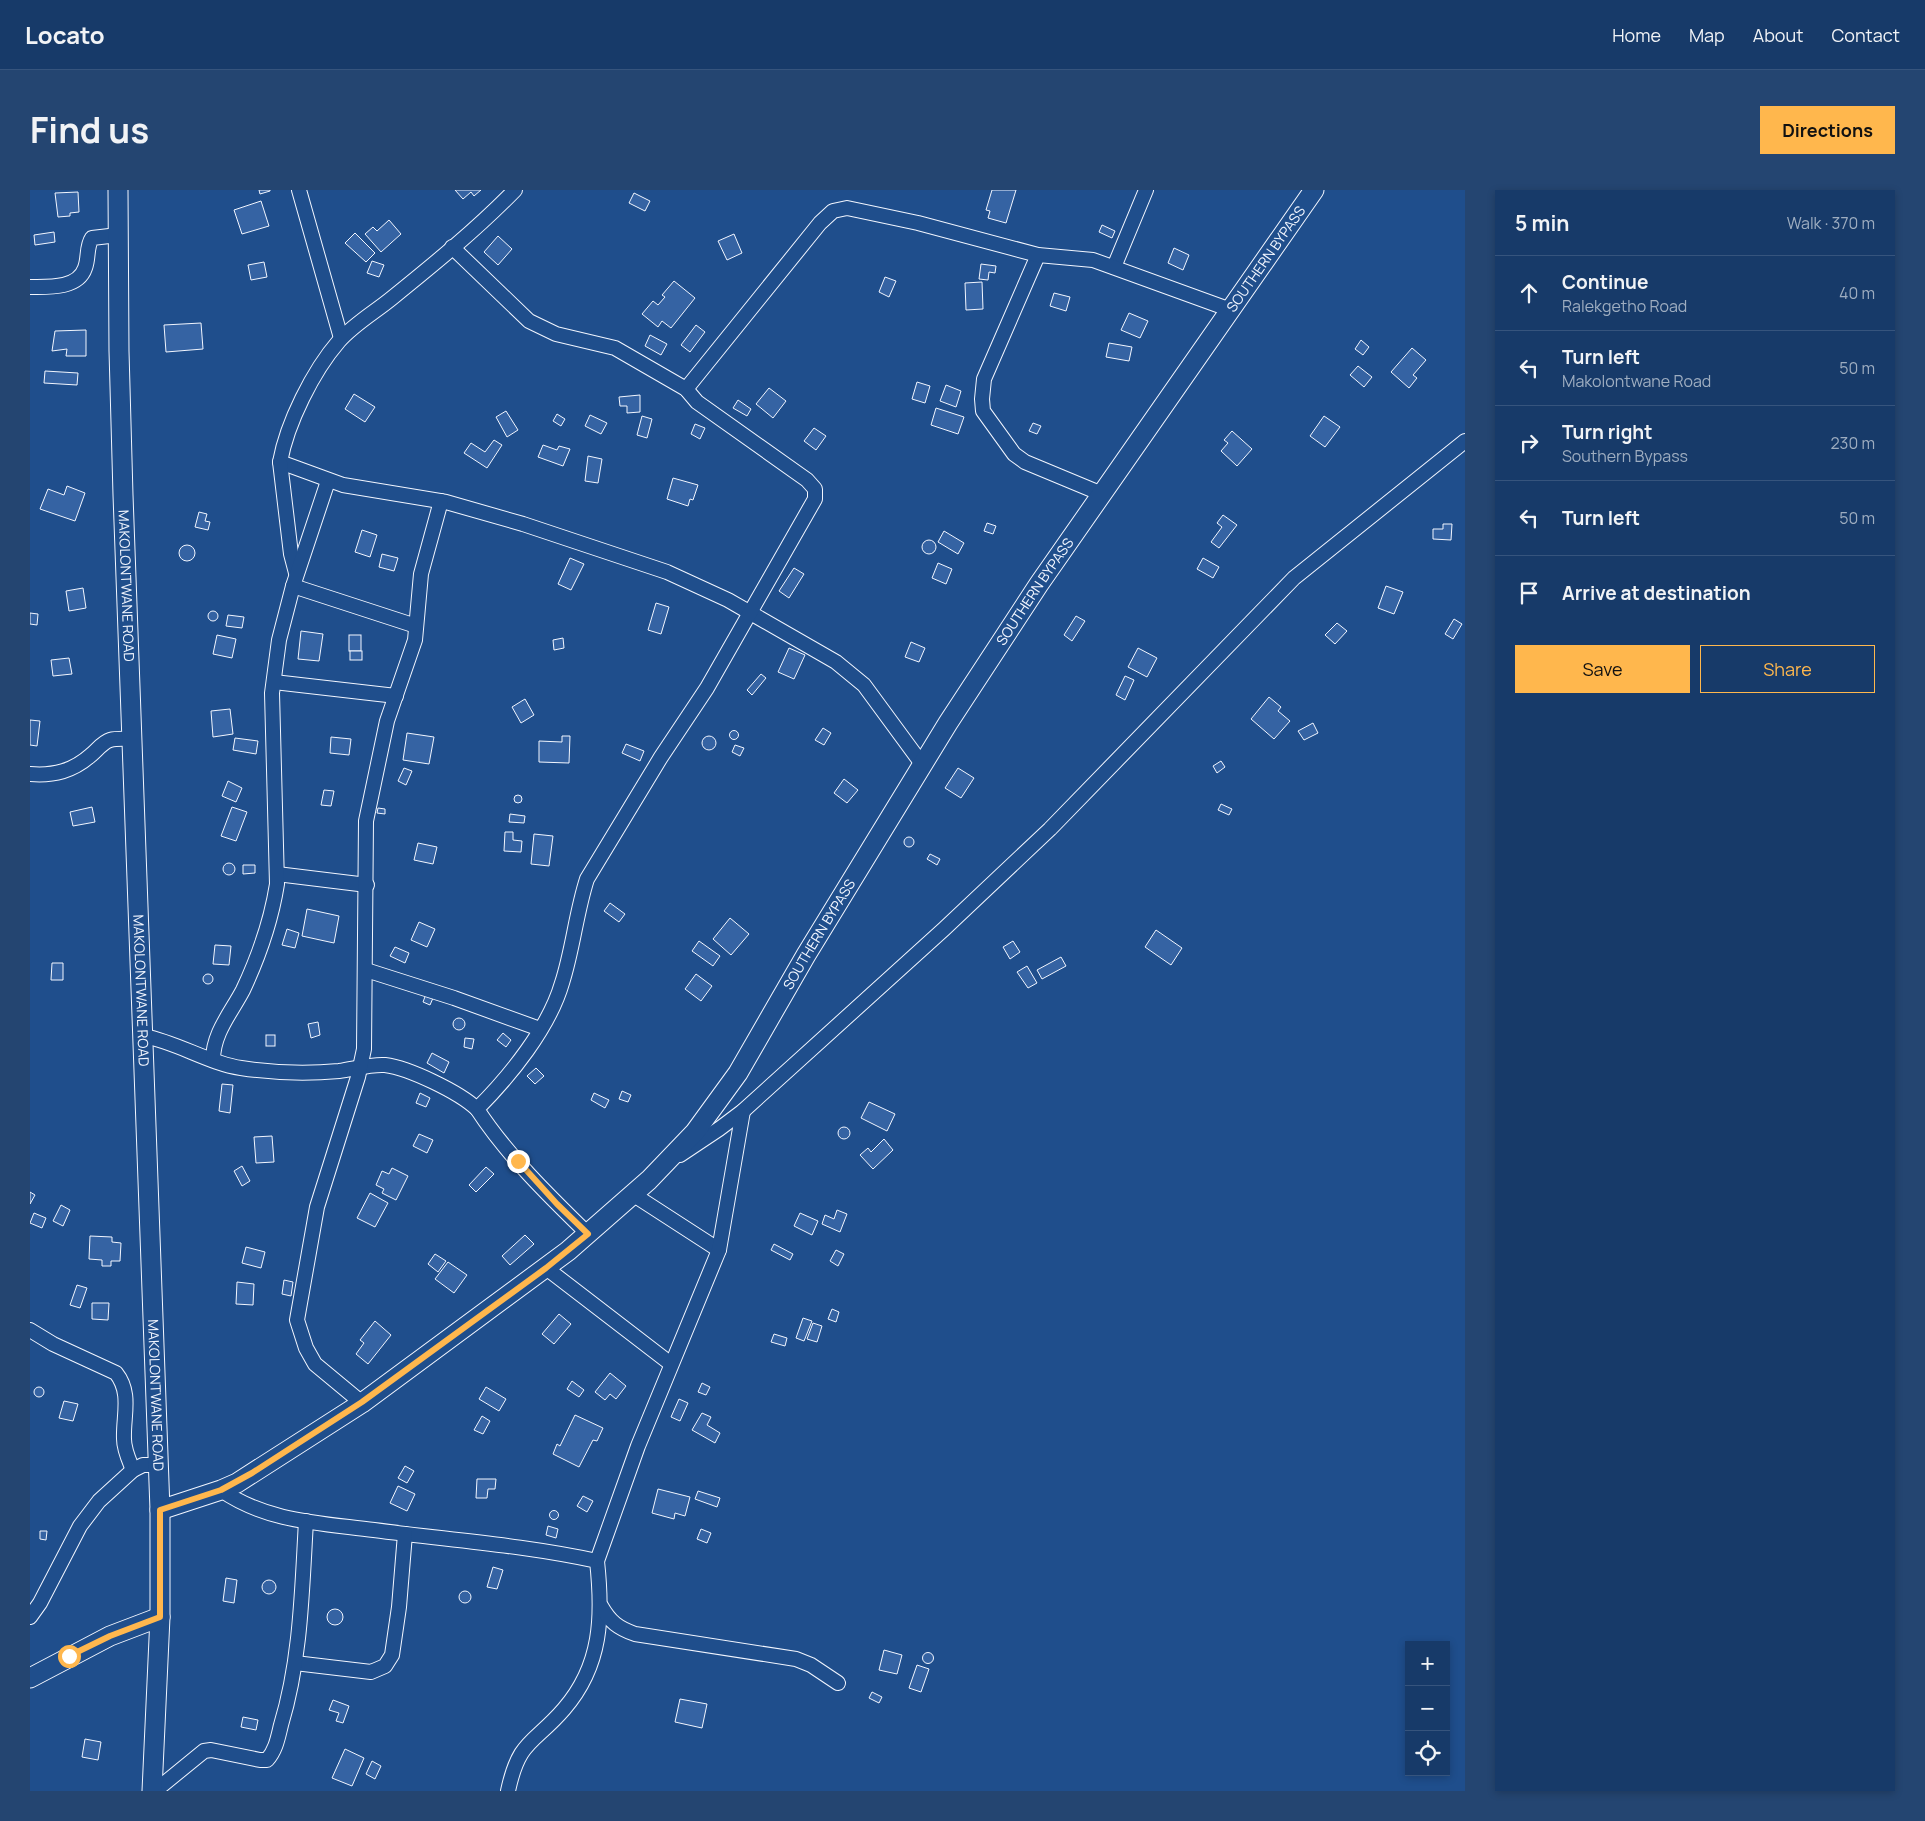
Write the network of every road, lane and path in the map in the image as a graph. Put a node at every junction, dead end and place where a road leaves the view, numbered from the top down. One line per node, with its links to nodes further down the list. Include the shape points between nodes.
1 (118, 190): 6 (street, MAKOLONTWANE ROAD)
2 (299, 190): 12 (street)
3 (515, 190): 7 (street)
4 (1146, 190): 9 (street)
5 (1314, 190): 11 (street, SOUTHERN BYPASS)
6 (118, 236): 10 (street, via 92,238 85,269 72,283); 24 (street, MAKOLONTWANE ROAD, via 123,494)
7 (452, 247): 12 (street); 13 (street, via 529,321 543,329 615,348)
8 (1038, 255): 9 (street, via 1078,257); 13 (street, via 847,208 833,211); 17 (street, via 984,379 984,411 1014,454 1025,462)
9 (1114, 267): 11 (street)
10 (30, 287)
11 (1231, 310): 17 (street, SOUTHERN BYPASS)
12 (341, 338): 15 (street, via 305,397 283,444)
13 (686, 389): 20 (street, via 697,402 815,489 815,499)
14 (1465, 441): 35 (street, via 1294,578 1050,829 944,930)
15 (280, 462): 16 (street); 19 (street)
16 (328, 481): 18 (street); 19 (street)
17 (1102, 494): 25 (street, SOUTHERN BYPASS)
18 (441, 501): 20 (street, via 601,548 667,572); 21 (street, via 422,574)
19 (294, 580): 21 (street); 22 (street, via 279,640)
20 (752, 612): 25 (street, via 836,662 864,685); 30 (street, via 587,879 562,984)
21 (416, 626): 23 (street, via 412,653)
22 (274, 682): 23 (street); 27 (street)
23 (396, 696): 28 (street, via 381,744 366,821)
24 (134, 739): 26 (street, via 104,743 83,762 68,770 48,775); 31 (street, MAKOLONTWANE ROAD)
25 (922, 764): 36 (street, SOUTHERN BYPASS, via 738,1073 716,1106)
26 (30, 774)
27 (277, 874): 28 (street); 32 (street, via 272,915 261,948 219,1031)
28 (367, 885): 29 (street)
29 (366, 970): 30 (street); 33 (street, via 366,1025)
30 (540, 1029): 34 (street)
31 (144, 1036): 32 (street, via 173,1043); 44 (street, MAKOLONTWANE ROAD)
32 (213, 1060): 33 (street, via 267,1072)
33 (360, 1069): 34 (street, via 384,1065 395,1068 447,1088); 43 (street, via 317,1207 297,1320 302,1340 315,1364)
34 (477, 1109): 38 (street, via 536,1182)
35 (743, 1111): 36 (street); 39 (street)
36 (667, 1164): 37 (street, SOUTHERN BYPASS)
37 (634, 1195): 38 (street, SOUTHERN BYPASS); 39 (street)
38 (588, 1234): 40 (street, SOUTHERN BYPASS)
39 (719, 1250): 42 (street)
40 (546, 1268): 42 (street); 43 (street, SOUTHERN BYPASS)
41 (30, 1330): 45 (street, via 116,1373 122,1380 126,1401 124,1439)
42 (671, 1364): 50 (street, via 623,1483)
43 (362, 1402): 46 (street, SOUTHERN BYPASS, via 237,1483)
44 (159, 1465): 45 (street, via 143,1465); 47 (street, MAKOLONTWANE ROAD)
45 (133, 1470): 52 (street, via 99,1501 80,1526)
46 (221, 1490): 47 (street, SOUTHERN BYPASS); 48 (street, via 250,1508)
47 (160, 1510): 53 (street, MAKOLONTWANE ROAD)
48 (306, 1521): 49 (street); 54 (street)
49 (405, 1534): 50 (street, via 528,1548); 54 (street, via 392,1654 385,1666 372,1672)
50 (597, 1562): 51 (street)
51 (602, 1606): 56 (street, via 609,1621 634,1634 796,1659); 58 (street, via 590,1668 563,1711 525,1746 516,1760)
52 (30, 1617)
53 (160, 1617): 55 (street, via 96,1643); 57 (street, MAKOLONTWANE ROAD)
54 (295, 1663): 57 (street, via 287,1707 273,1753 267,1760 204,1751)
55 (30, 1678)
56 (838, 1683)
57 (154, 1791)
58 (508, 1791)

